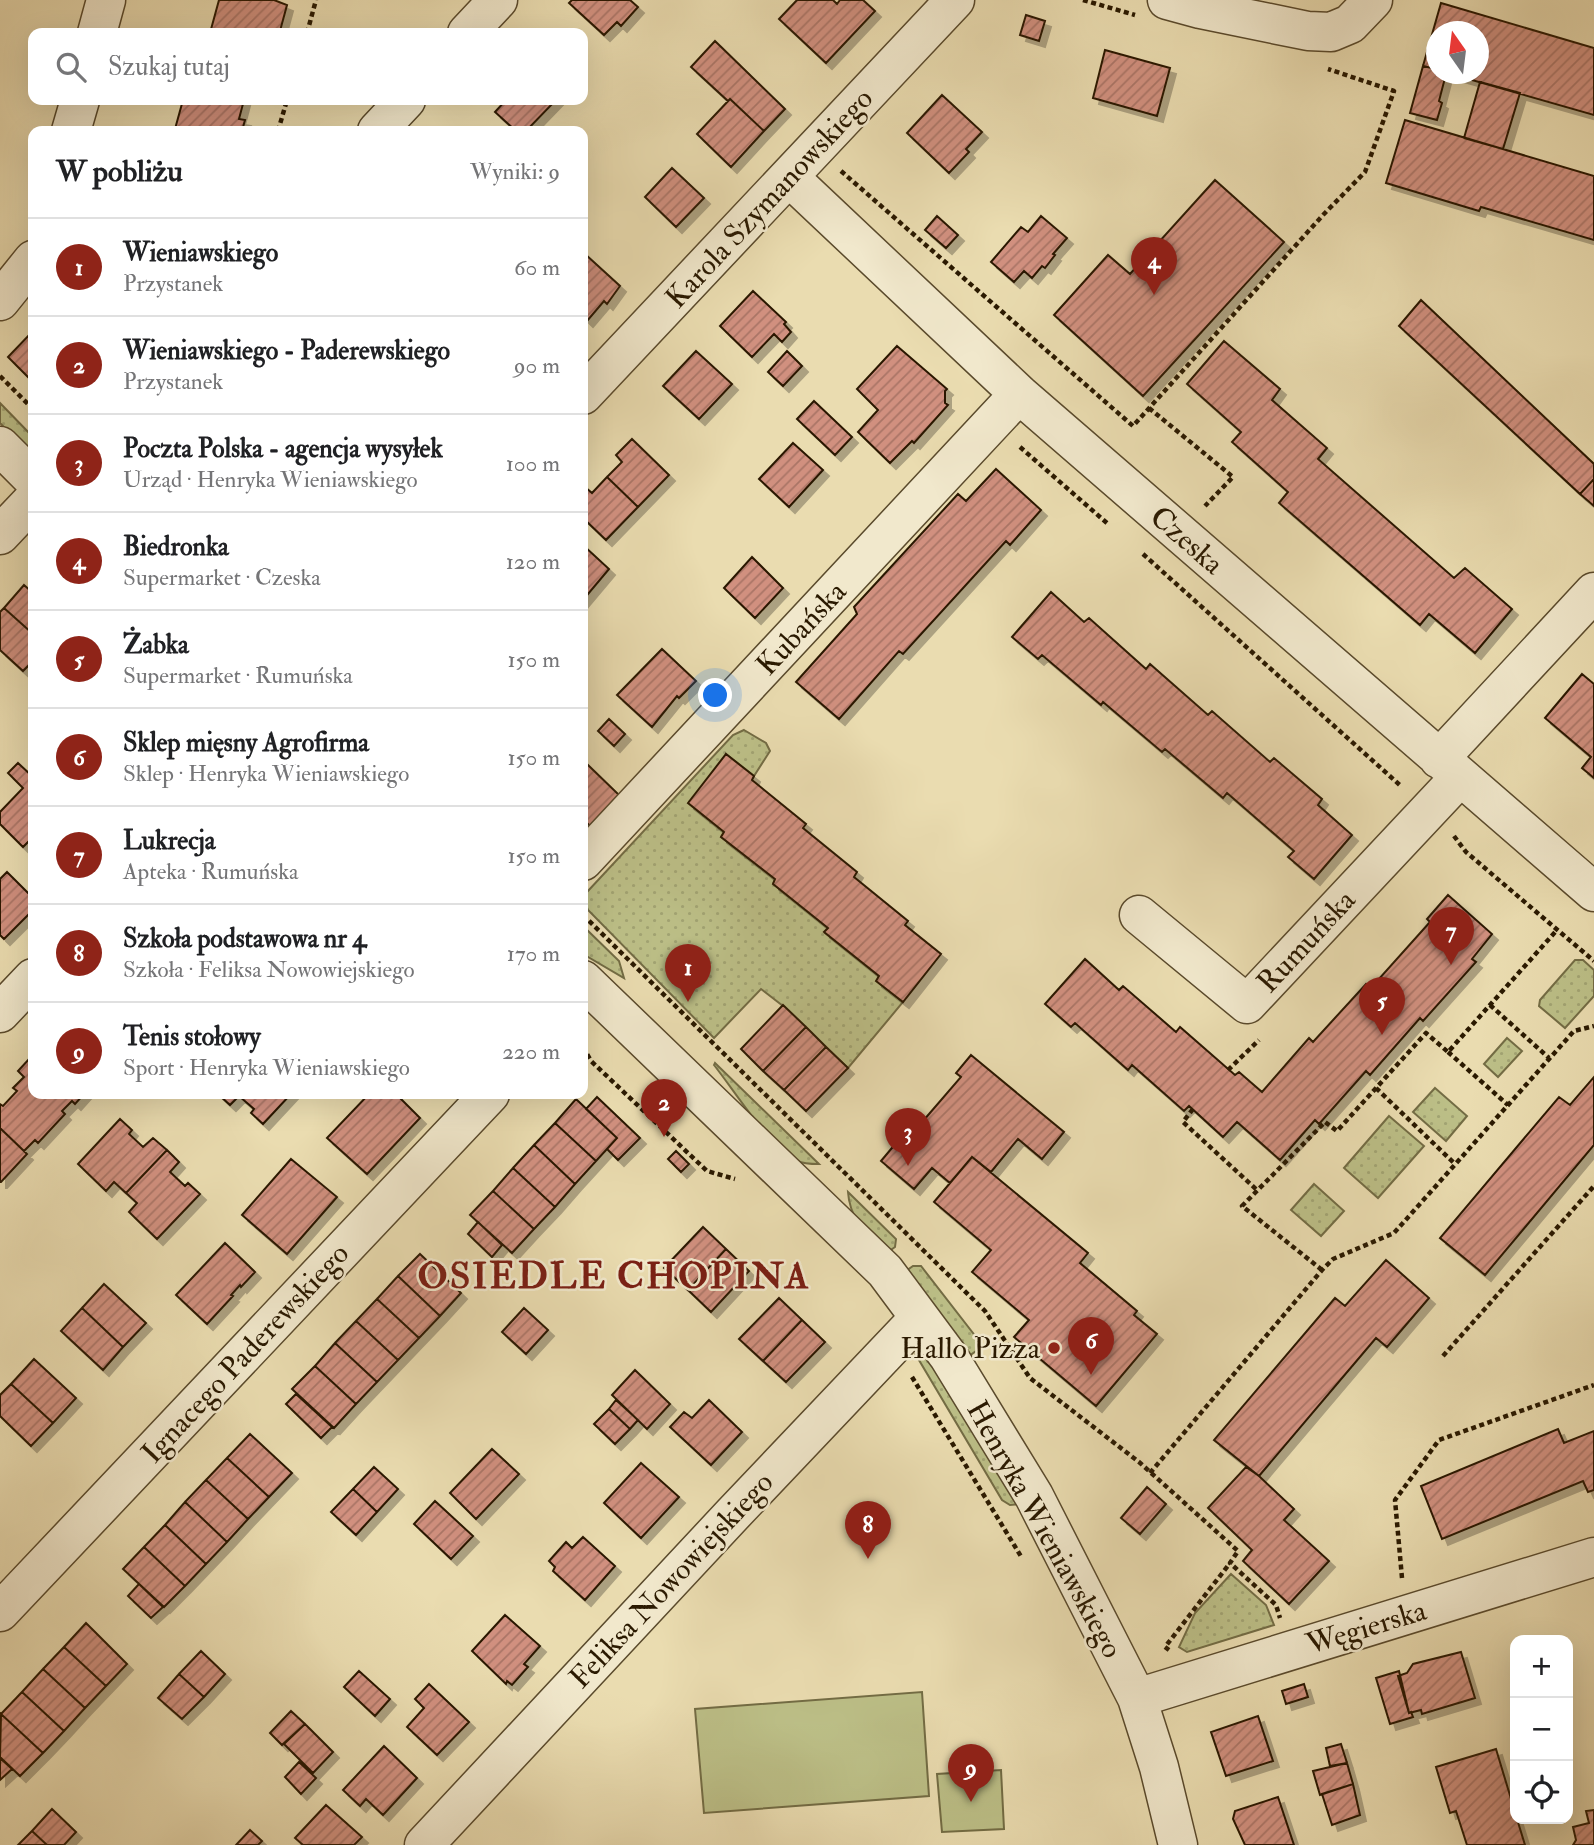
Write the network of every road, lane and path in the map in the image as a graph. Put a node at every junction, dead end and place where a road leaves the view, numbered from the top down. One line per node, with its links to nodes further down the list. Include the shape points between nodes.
1 (106, 0): 7 (street)
2 (316, 0): 8 (path)
3 (498, 0): 9 (street)
4 (955, 0): 18 (street, Karola Szymanowskiego)
5 (1167, 0): 6 (street, via 1331,32 1350,24)
6 (1373, 0)
7 (98, 28)
8 (308, 28)
9 (472, 28)
10 (1326, 69): 25 (path, via 1394,91 1365,172)
11 (79, 105): 14 (street)
12 (286, 105): 15 (path)
13 (401, 105): 16 (street)
14 (72, 126)
15 (279, 126)
16 (382, 126)
17 (838, 169): 25 (path, via 1133,426)
18 (776, 191): 22 (street, Karola Szymanowskiego); 23 (street, Czeska)
19 (28, 266): 20 (street)
20 (0, 301)
21 (0, 376): 24 (path)
22 (588, 390)
23 (1019, 394): 32 (street, Czeska); 33 (street, Kubańska)
24 (28, 404)
25 (1149, 408): 29 (path, via 1233,477)
26 (0, 446): 27 (street)
27 (28, 474)
28 (28, 505): 30 (street)
29 (1205, 506)
30 (0, 535)
31 (1594, 592): 32 (street, Rumuńska)
32 (1449, 768): 34 (street, Czeska); 35 (street, Rumuńska, via 1247,1004)
33 (588, 856)
34 (1594, 892)
35 (1139, 915)
36 (588, 920): 58 (path, via 985,1311 1030,1378)
37 (1557, 930): 40 (path)
38 (28, 983): 41 (street)
39 (588, 991): 55 (street, Henryka Wieniawskiego, via 885,1271)
40 (1490, 1005): 43 (path); 45 (path)
41 (0, 1013)
42 (1594, 1026): 45 (path, via 1574,1031)
43 (1448, 1052): 46 (path, via 1426,1033); 48 (path)
44 (588, 1056): 51 (path, via 708,1171)
45 (1549, 1058): 48 (path)
46 (1376, 1087): 50 (path); 53 (path, via 1337,1131 1325,1122)
47 (485, 1099): 63 (street, Ignacego Paderewskiego)
48 (1508, 1105): 50 (path)
49 (1193, 1109): 53 (path, via 1183,1122)
50 (1455, 1164): 54 (path, via 1394,1233 1333,1259)
51 (745, 1182)
52 (1594, 1186): 56 (path)
53 (1257, 1190): 54 (path, via 1242,1206)
54 (1322, 1270): 58 (path)
55 (907, 1330): 61 (path, via 905,1367); 66 (street, Henryka Wieniawskiego, via 949,1357 1034,1496); 67 (street, Feliksa Nowowiejskiego)
56 (1443, 1356)
57 (1594, 1385): 62 (path, via 1439,1440 1395,1500)
58 (1150, 1472): 60 (path, via 1238,1551)
59 (1594, 1557): 66 (street, Węgierska)
60 (1230, 1563): 64 (path, via 1276,1605); 65 (path, via 1165,1647)
61 (1026, 1565)
62 (1402, 1580)
63 (0, 1612)
64 (1283, 1628)
65 (1174, 1654)
66 (1137, 1698): 68 (street, Henryka Wieniawskiego)
67 (425, 1845)
68 (1178, 1845)

